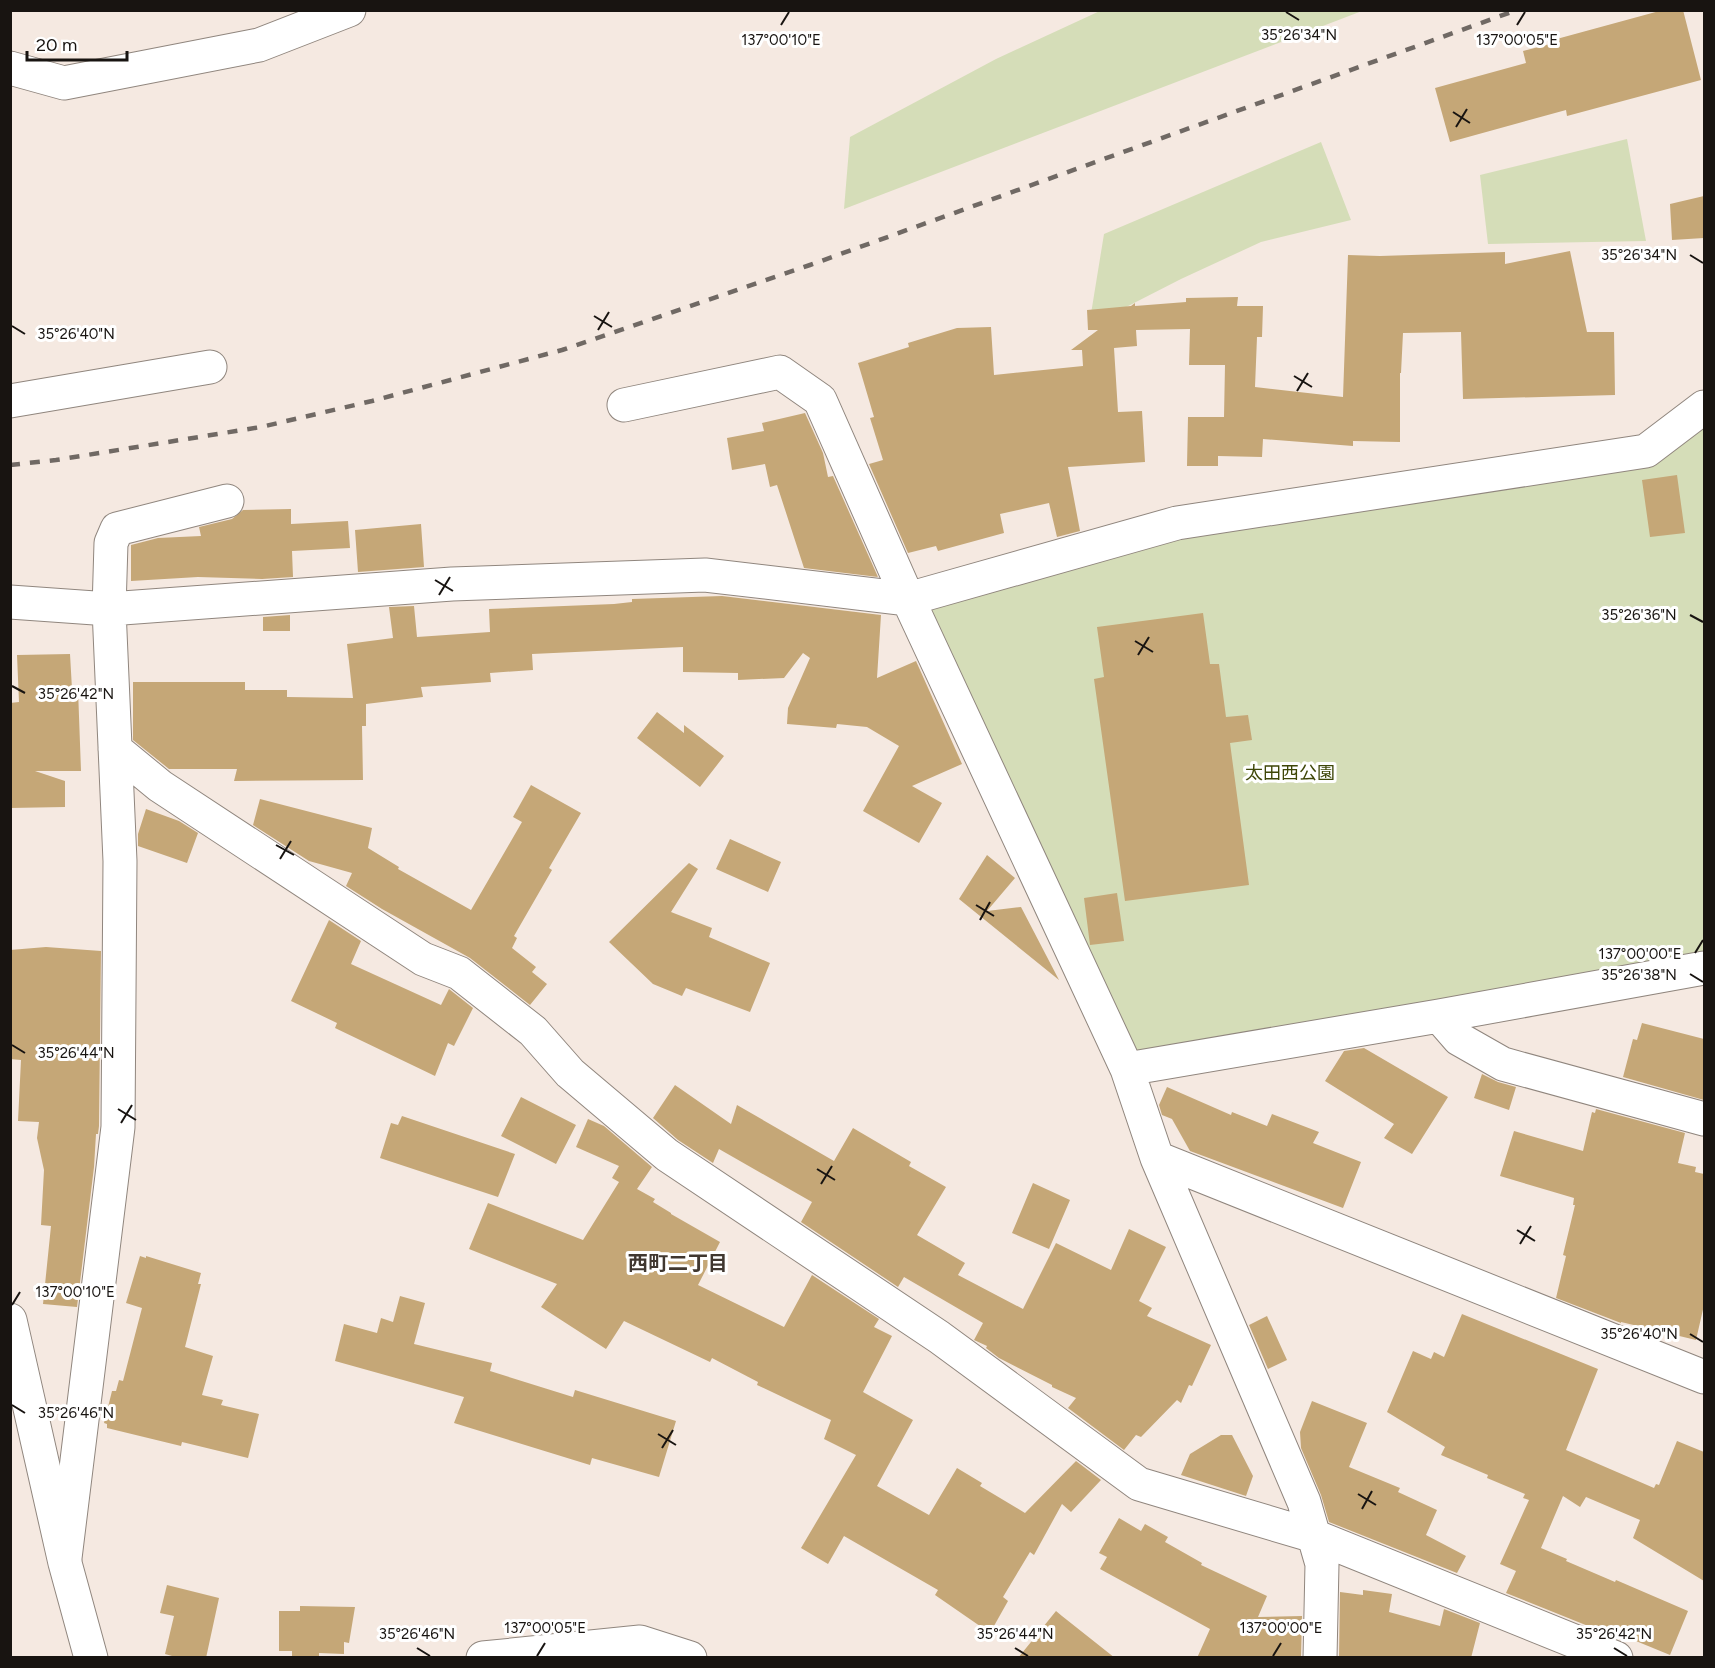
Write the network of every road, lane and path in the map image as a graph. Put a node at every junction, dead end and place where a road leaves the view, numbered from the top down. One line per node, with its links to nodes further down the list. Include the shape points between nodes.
1 (349, 10): 2 (street, via 259,45 64,83)
2 (10, 68)
3 (210, 367): 4 (street)
4 (10, 401)
5 (624, 405): 8 (street, via 780,372 820,400)
6 (1704, 407): 8 (street, via 1646,451 1177,523)
7 (227, 501): 10 (street, via 117,529 111,543)
8 (908, 599): 10 (street, via 705,575 452,584); 14 (street)
9 (10, 602): 10 (street)
10 (109, 609): 11 (street)
11 (115, 749): 19 (street, via 160,786 423,959 459,973 533,1031 570,1072 667,1155 939,1337 1139,1484); 20 (street, via 120,861 118,1126)
12 (1704, 968): 13 (street)
13 (1439, 1016): 14 (street); 15 (street, via 1459,1039 1503,1064)
14 (1127, 1069): 16 (street)
15 (1704, 1119)
16 (1157, 1158): 18 (street); 19 (street, via 1304,1502)
17 (10, 1320): 20 (street)
18 (1704, 1377)
19 (1314, 1536): 24 (street, via 1322,1564); 25 (street)
20 (65, 1563): 21 (street)
21 (91, 1658)
22 (483, 1658): 23 (street, via 640,1642)
23 (690, 1658)
24 (1320, 1658)
25 (1616, 1658)

